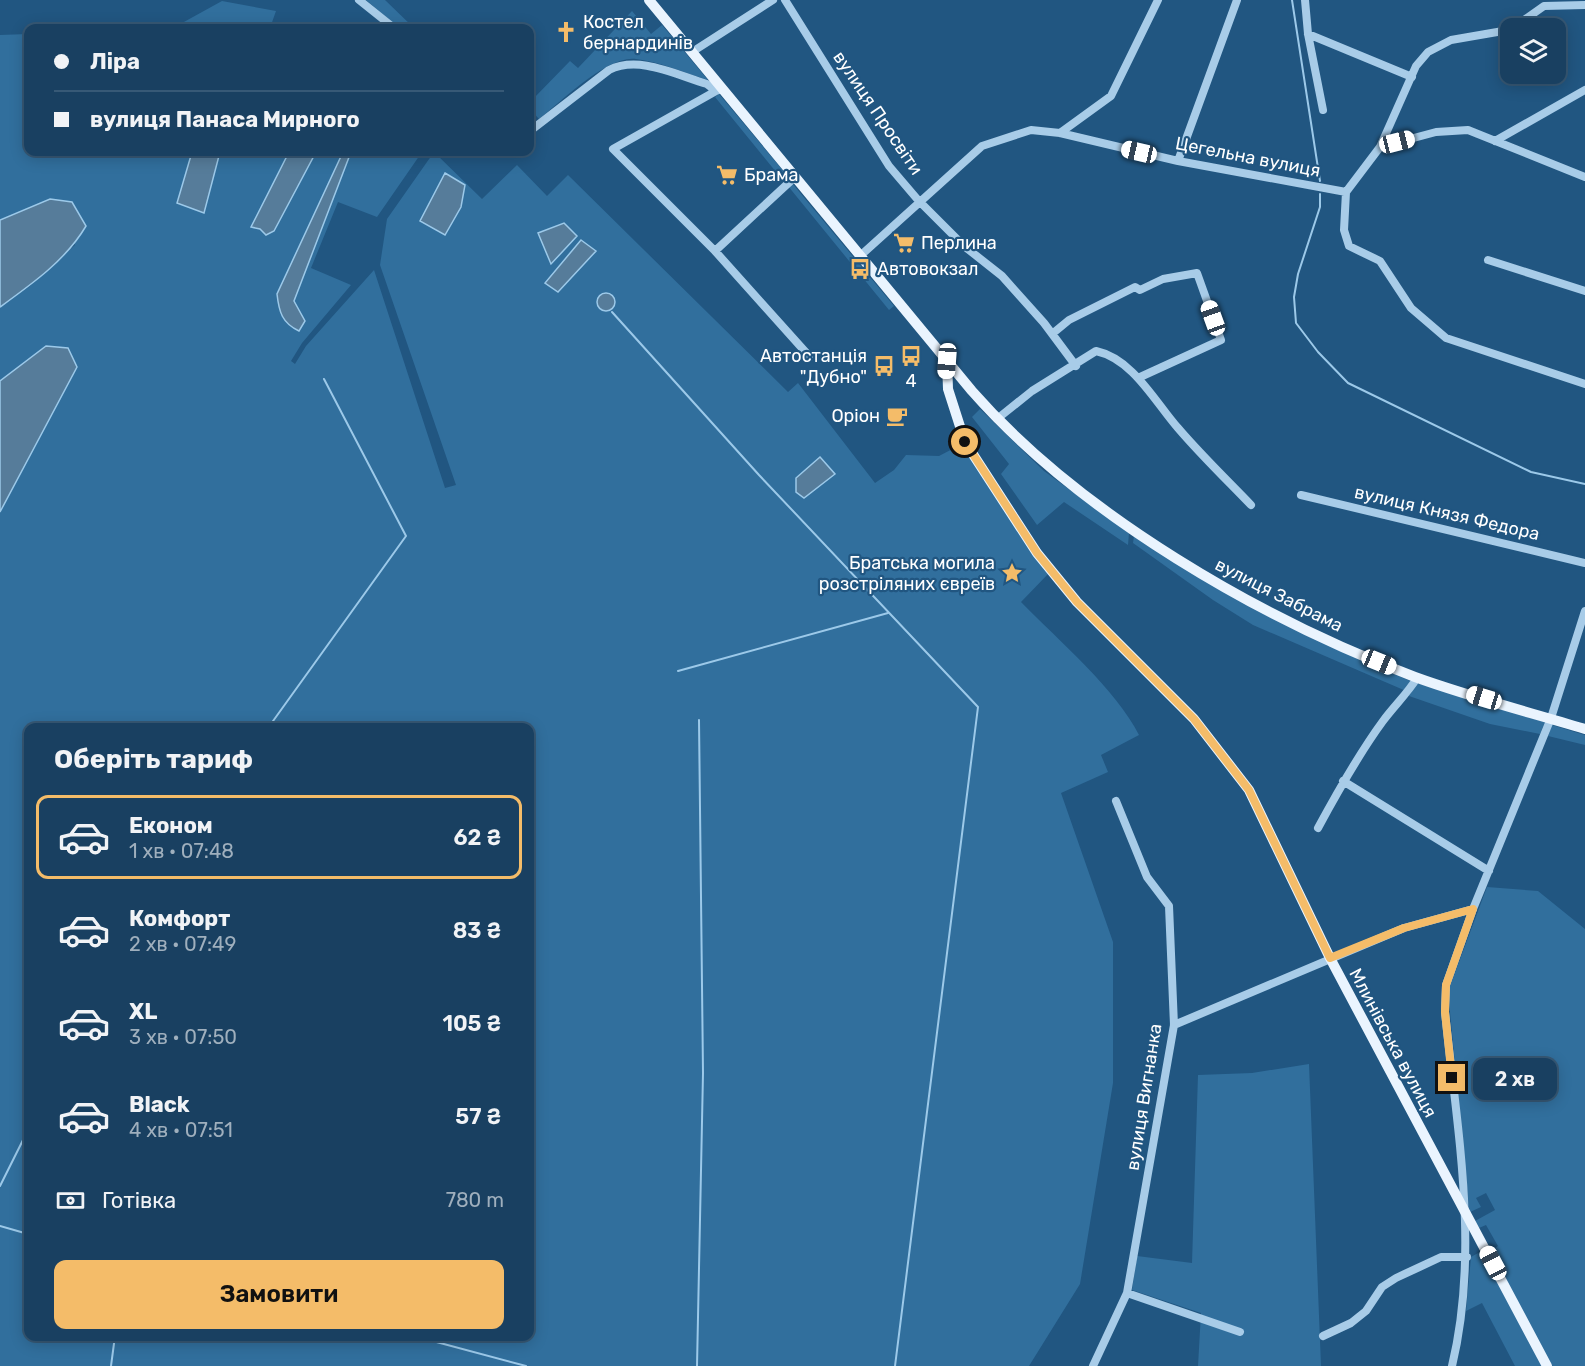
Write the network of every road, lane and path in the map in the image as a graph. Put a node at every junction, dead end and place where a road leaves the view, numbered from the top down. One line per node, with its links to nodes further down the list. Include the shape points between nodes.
1 (359, 0): 10 (street)
2 (649, 0): 12 (main road, вулиця Забрама)
3 (773, 0): 12 (street)
4 (785, 0): 25 (street, вулиця Просвіти, via 889,166)
5 (1158, 0): 18 (street, via 1111,96)
6 (1237, 0): 21 (street)
7 (1305, 0): 11 (street)
8 (1544, 3): 9 (street); 13 (street, via 1503,31 1468,35 1437,45 1416,66)
9 (1585, 5)
10 (389, 24)
11 (1308, 34): 13 (street); 16 (street)
12 (692, 52): 14 (main road, вулиця Забрама)
13 (1412, 77): 20 (street)
14 (719, 90): 17 (street, via 635,63 622,63); 22 (main road, вулиця Забрама); 26 (street, via 613,149)
15 (1585, 90): 19 (street)
16 (1323, 110)
17 (534, 128)
18 (1060, 133): 21 (street, Цегельна вулиця); 25 (street, Цегельна вулиця, via 1030,130 982,146)
19 (1495, 141): 20 (street, via 1468,130 1449,130); 23 (street)
20 (1380, 147): 24 (street)
21 (1178, 161): 24 (street, Цегельна вулиця)
22 (795, 177): 26 (street); 27 (main road, вулиця Забрама)
23 (1585, 177)
24 (1346, 192): 35 (street, via 1344,230 1349,246 1380,261 1411,308 1446,338)
25 (918, 201): 27 (street, Цегельна вулиця); 30 (street, вулиця Просвіти, via 1002,276)
26 (715, 251): 31 (street)
27 (860, 256): 32 (main road, вулиця Забрама)
28 (1488, 260): 29 (street)
29 (1585, 291)
30 (1052, 334): 33 (street, вулиця Просвіти); 34 (street, via 1069,320 1135,287 1140,290 1163,279 1197,273 1221,340)
31 (810, 357)
32 (947, 361): 36 (main road, вулиця Забрама); 49 (main road, Млинівська вулиця, via 948,389 958,424 1000,499 1077,602 1194,719 1249,790)
33 (1076, 366): 34 (street, via 1096,351 1107,353); 36 (street)
34 (1138, 378): 38 (street, via 1179,429)
35 (1585, 384)
36 (997, 419): 41 (main road, вулиця Забрама, via 1048,467 1205,575 1360,655)
37 (1302, 495): 39 (street, вулиця Князя Федора)
38 (1251, 505)
39 (1585, 563)
40 (1585, 611): 42 (street)
41 (1417, 678): 42 (main road, вулиця Забрама); 44 (street)
42 (1551, 718): 43 (main road, вулиця Забрама); 47 (street)
43 (1585, 729)
44 (1343, 781): 46 (street); 47 (street)
45 (1116, 801): 50 (street, вулиця Вигнанка, via 1147,877 1169,906)
46 (1318, 828)
47 (1489, 871): 48 (street)
48 (1473, 909): 49 (street, via 1404,928); 51 (street, via 1446,985 1445,1012)
49 (1330, 958): 50 (street); 51 (main road, Млинівська вулиця)
50 (1173, 1025): 53 (street, вулиця Вигнанка)
51 (1464, 1209): 52 (street); 58 (main road, Млинівська вулиця)
52 (1467, 1257): 55 (street, via 1441,1257 1396,1278 1382,1287 1366,1311 1351,1323); 57 (street, via 1459,1339)
53 (1127, 1293): 54 (street); 56 (street, вулиця Вигнанка)
54 (1240, 1332)
55 (1323, 1336)
56 (1094, 1366)
57 (1452, 1366)
58 (1547, 1366)

